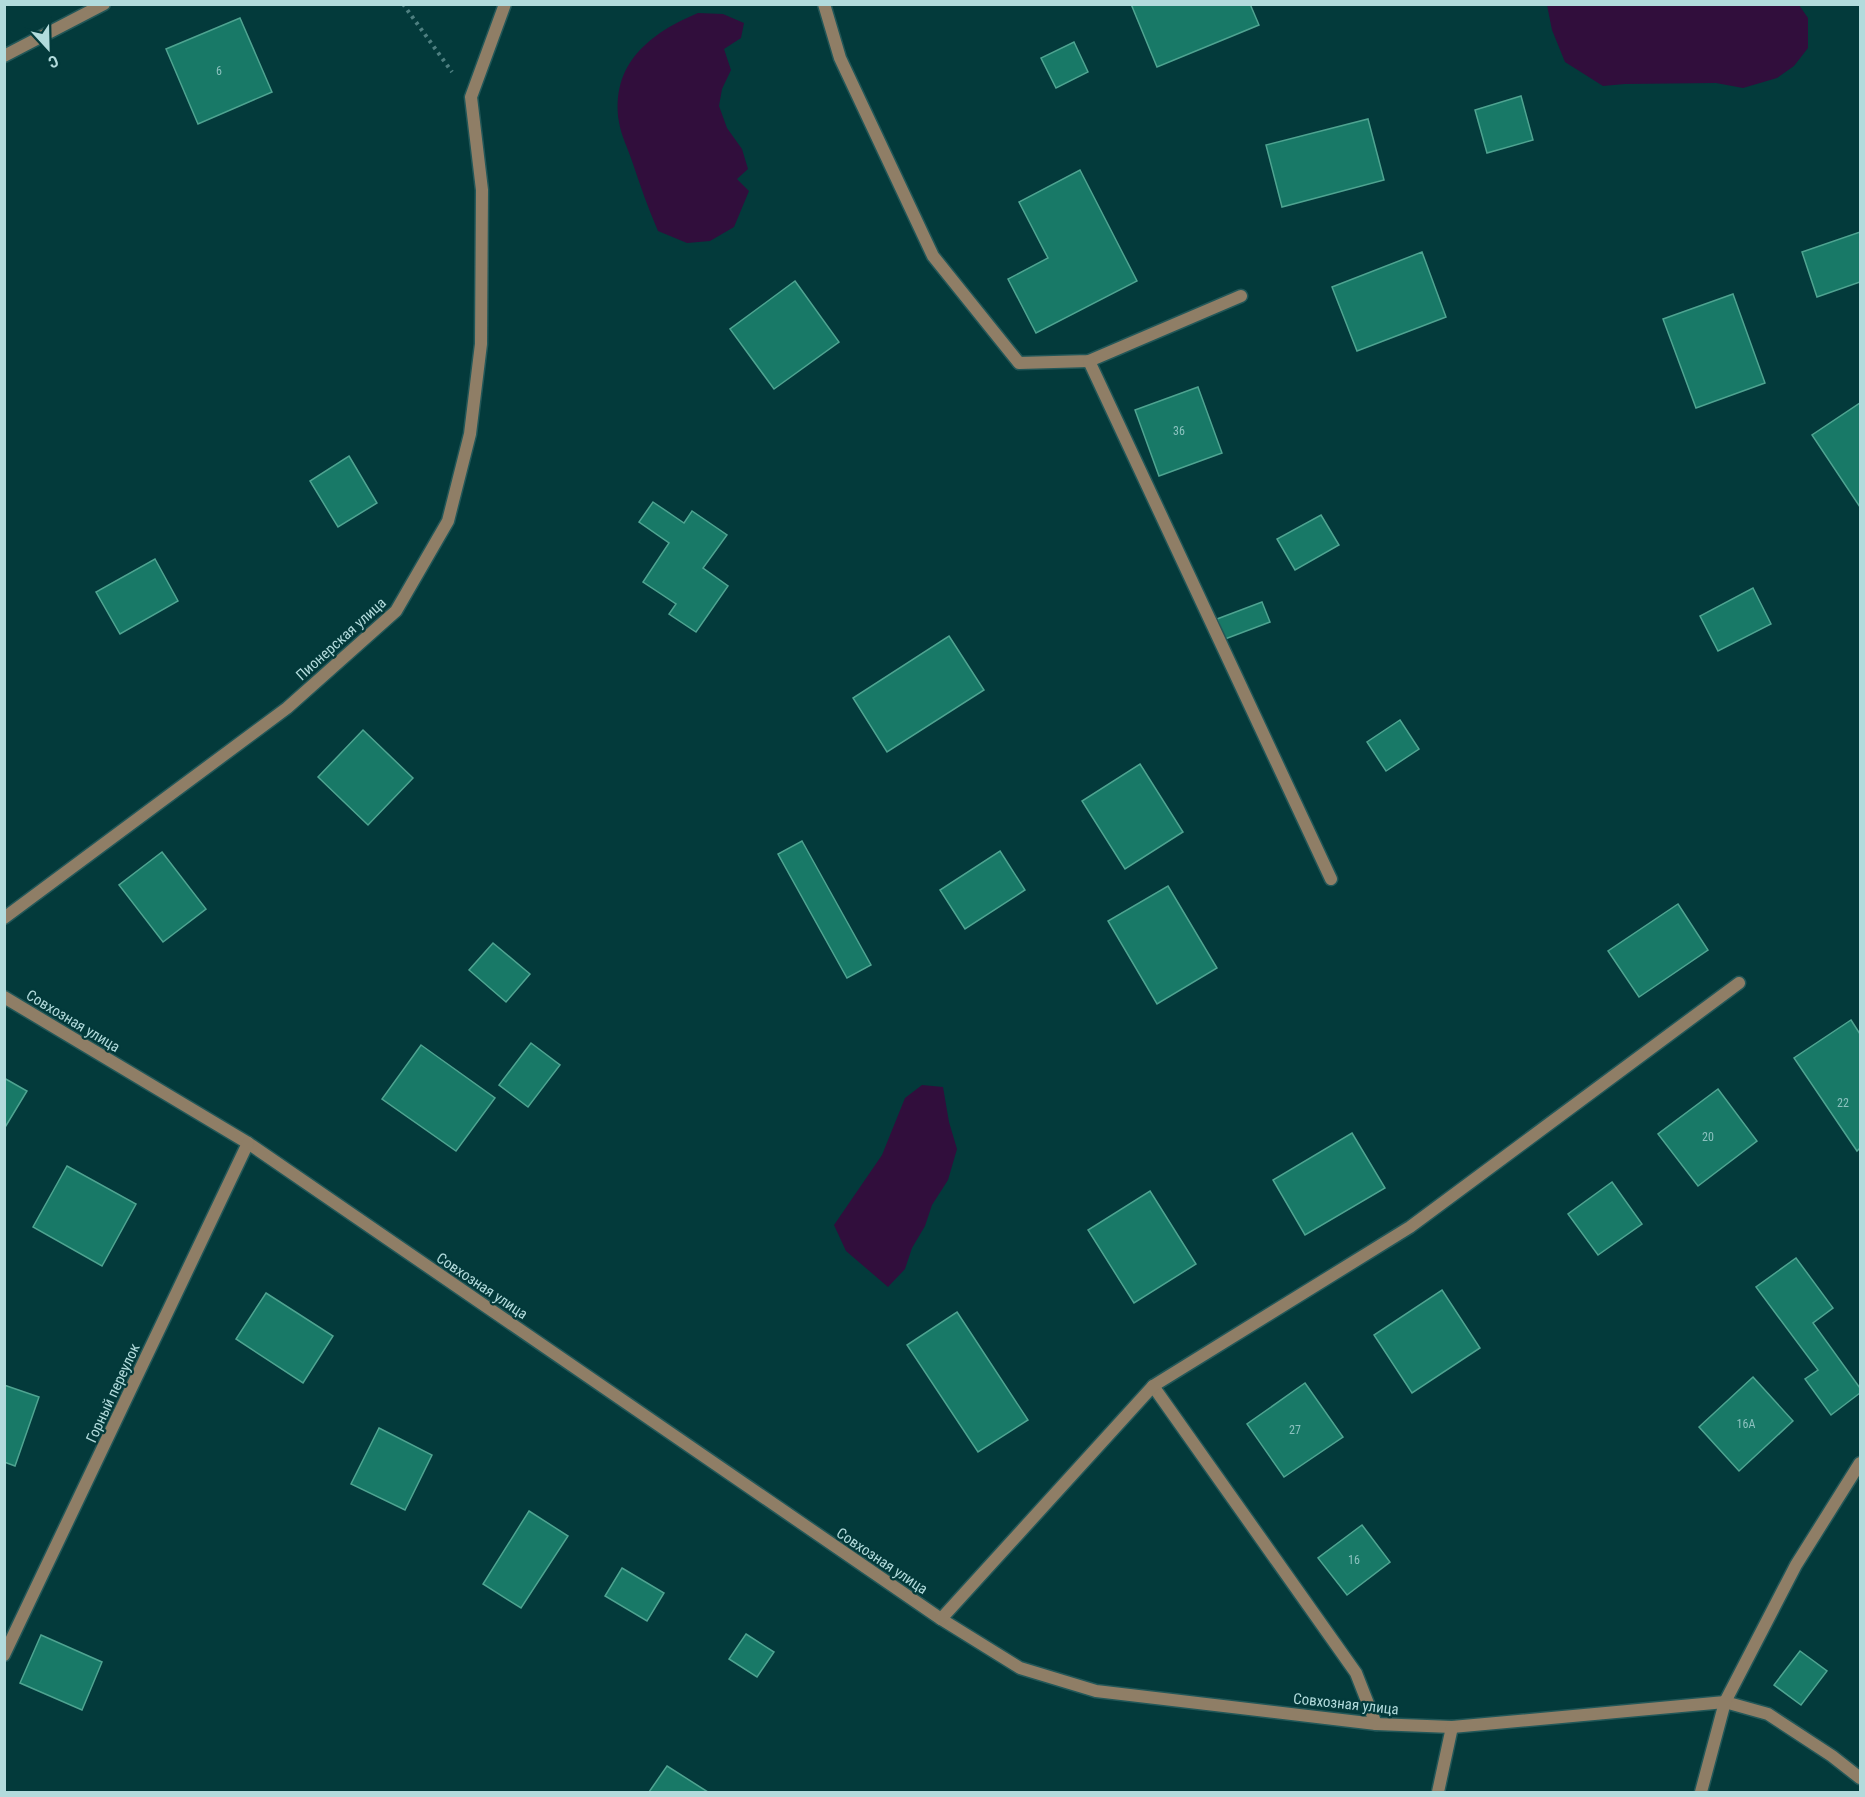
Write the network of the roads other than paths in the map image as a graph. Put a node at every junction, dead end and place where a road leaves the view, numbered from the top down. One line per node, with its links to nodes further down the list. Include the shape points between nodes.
1 (104, 4): 4 (street)
2 (505, 4): 8 (street, Пионерская улица, via 471,97 483,190 481,344 470,434 448,521 396,611 287,708)
3 (824, 4): 6 (street, via 840,58 933,256 1019,363)
4 (4, 56)
5 (1241, 296): 6 (street)
6 (1089, 362): 7 (street)
7 (1331, 879)
8 (4, 918)
9 (1739, 983): 12 (street, via 1410,1227)
10 (4, 997): 11 (street, Совхозная улица)
11 (248, 1143): 14 (street, Совхозная улица); 15 (street, Горный переулок)
12 (1154, 1386): 14 (street); 17 (street, via 1356,1674)
13 (1860, 1463): 16 (street, via 1796,1565)
14 (941, 1619): 17 (street, Совхозная улица, via 1020,1668 1096,1691)
15 (4, 1655)
16 (1725, 1702): 18 (street, Совхозная улица); 19 (street, Совхозная улица, via 1768,1714); 21 (street)
17 (1376, 1724): 18 (street, Совхозная улица)
18 (1452, 1727): 20 (street)
19 (1860, 1778)
20 (1438, 1792)
21 (1701, 1792)

